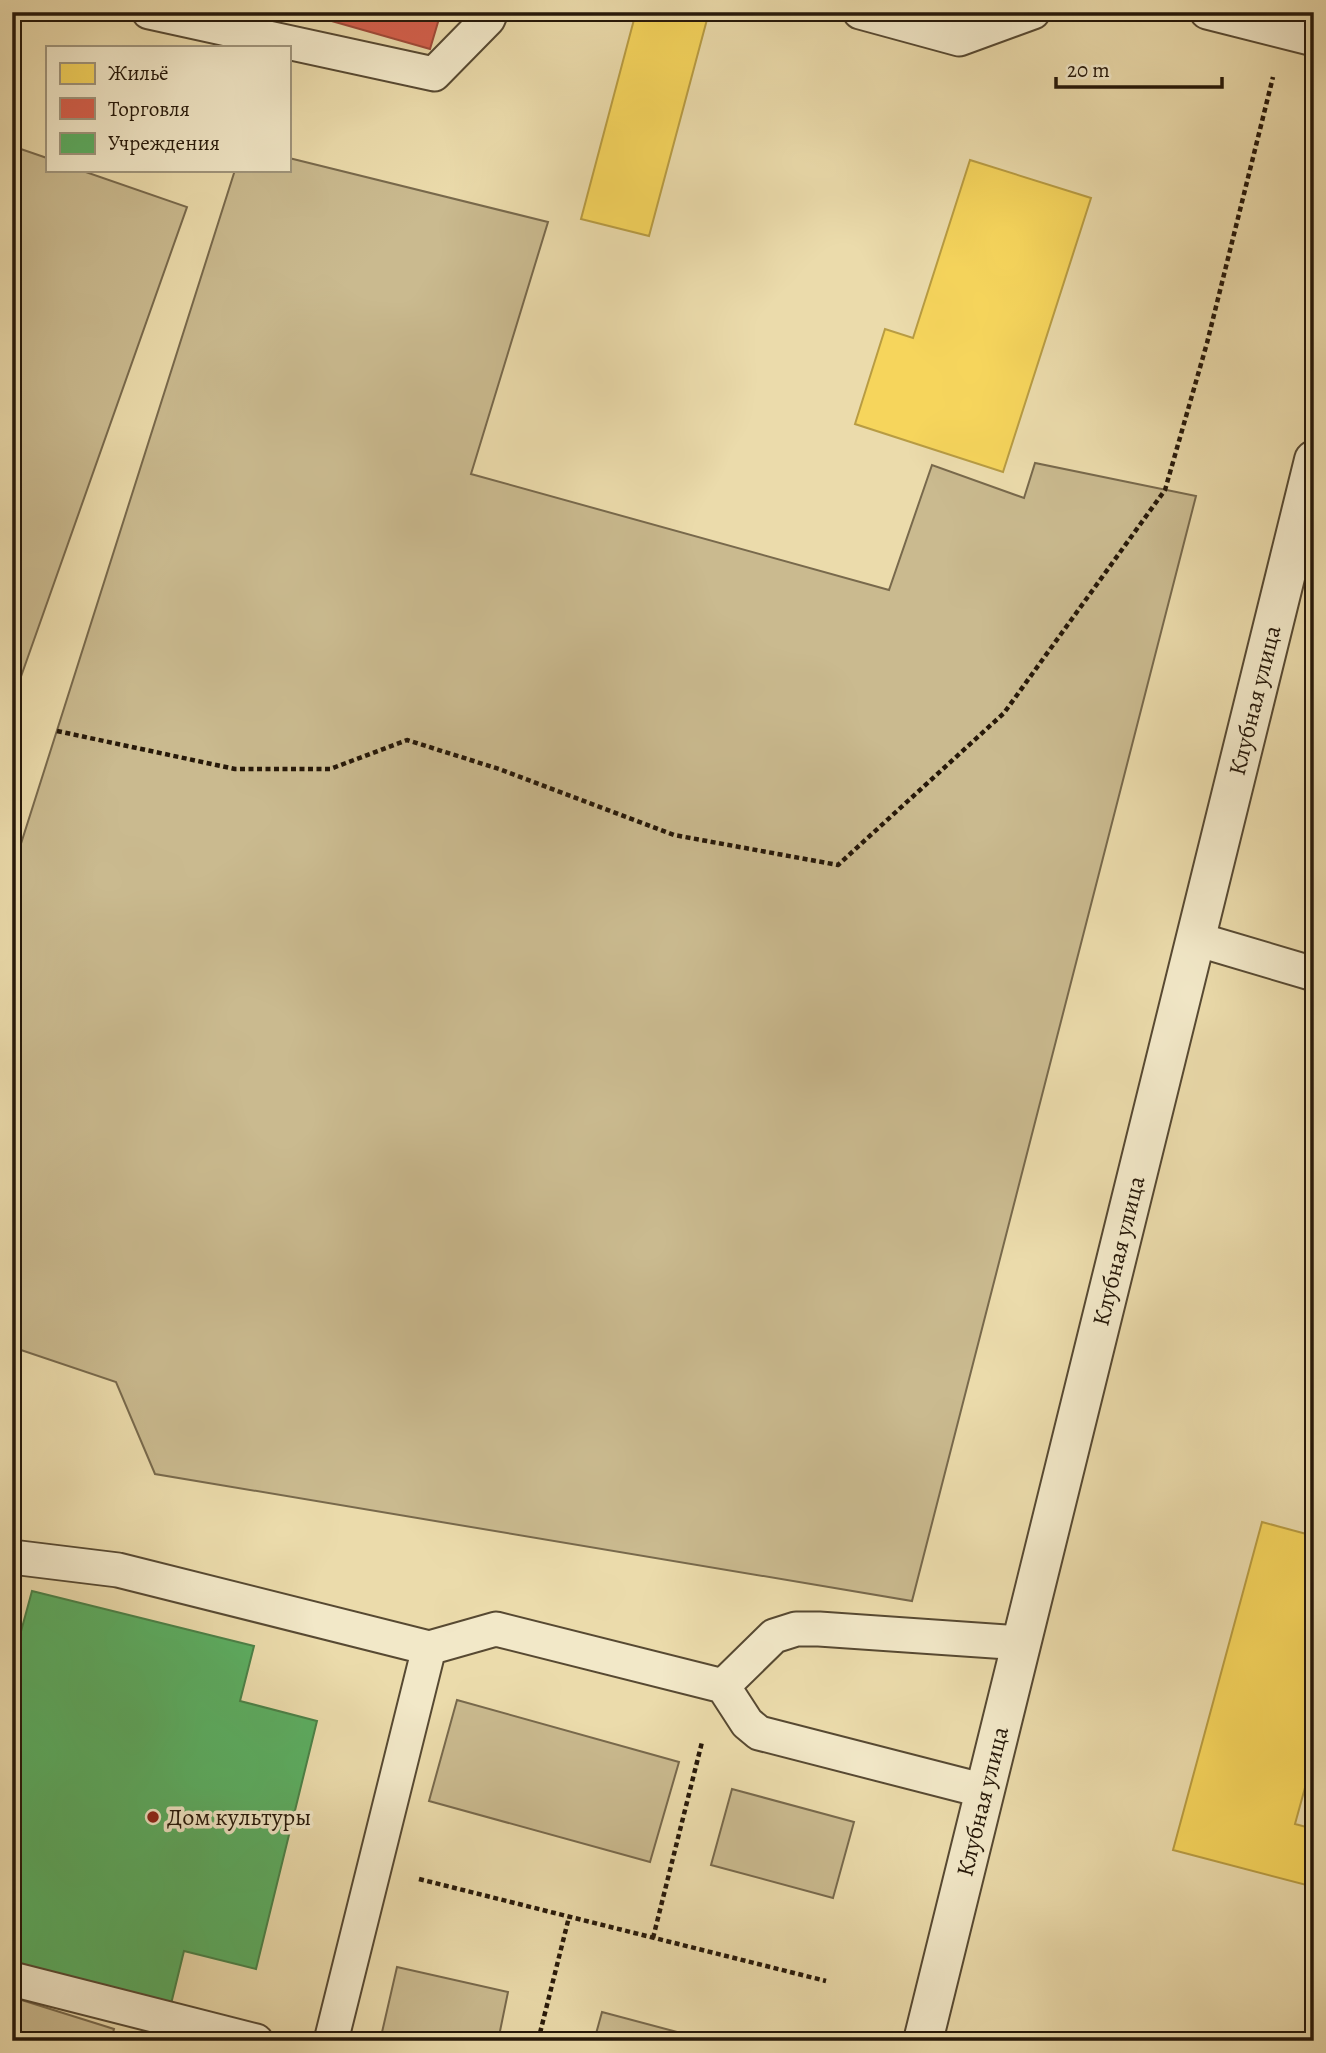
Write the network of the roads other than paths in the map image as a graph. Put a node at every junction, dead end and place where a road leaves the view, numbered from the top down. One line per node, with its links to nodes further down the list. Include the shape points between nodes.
1 (149, 12): 2 (lane, via 434,74)
2 (491, 12)
3 (860, 12): 4 (lane, via 959,39)
4 (1033, 12)
5 (1207, 12): 6 (lane)
6 (1299, 36)
7 (1314, 460): 8 (street, Клубная улица)
8 (1196, 939): 9 (lane); 11 (street, Клубная улица)
9 (1314, 974)
10 (12, 1557): 12 (lane, via 118,1570)
11 (1022, 1643): 13 (lane, via 796,1629 774,1636); 14 (street, Клубная улица)
12 (429, 1648): 13 (lane, via 496,1629); 18 (lane)
13 (720, 1685): 14 (lane, via 759,1733)
14 (985, 1791): 19 (street, Клубная улица)
15 (12, 1979): 16 (lane)
16 (170, 2030): 17 (lane)
17 (256, 2041)
18 (331, 2041)
19 (923, 2041)

